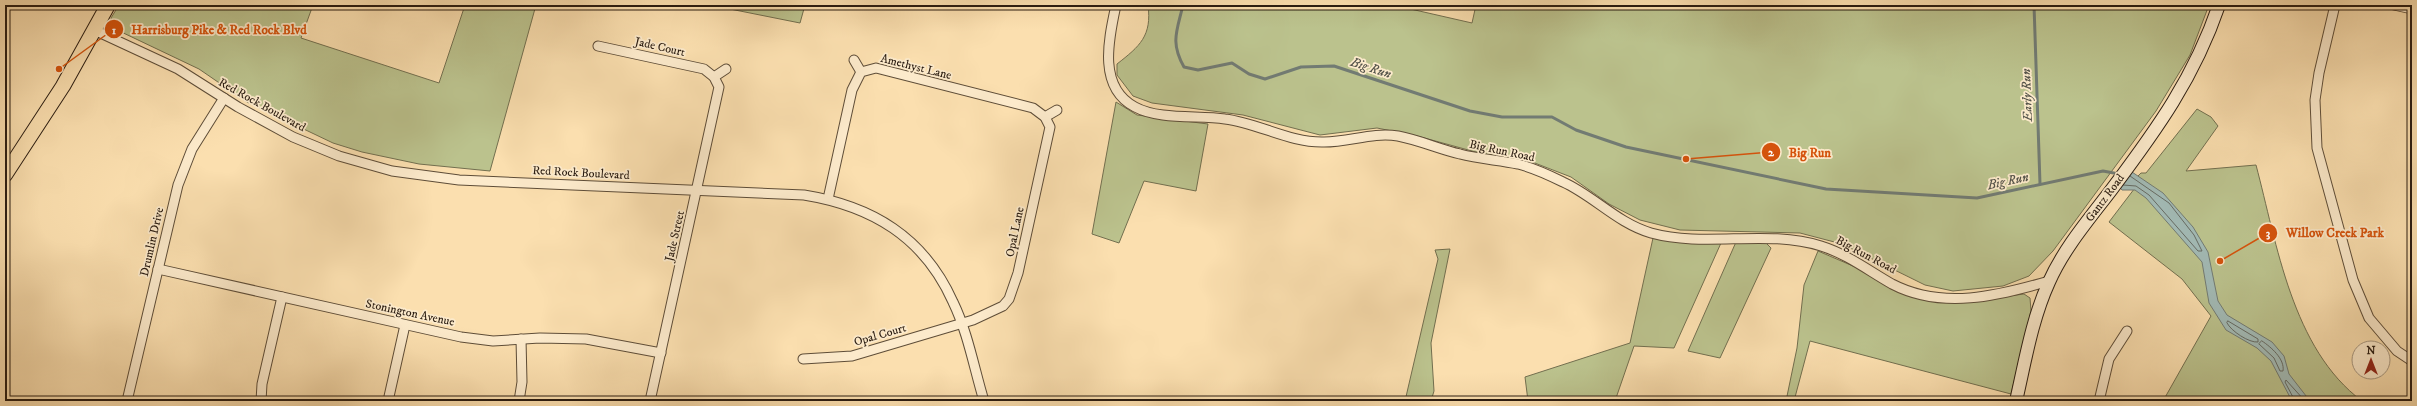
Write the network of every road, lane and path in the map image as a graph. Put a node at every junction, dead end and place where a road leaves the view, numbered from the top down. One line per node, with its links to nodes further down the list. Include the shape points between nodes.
1 (108, 5): 7 (main road)
2 (1116, 5): 20 (street, Big Run Road, via 1108,53 1112,80 1128,103 1145,111 1238,121 1322,142 1383,134 1476,158 1520,164 1568,184 1607,212 1641,230 1681,238 1741,238 1809,243 1832,250 1894,285 1923,295 1970,298 2011,292)
3 (2219, 5): 20 (main road, Gantz Road, via 2191,73 2168,113 2069,247)
4 (2335, 5): 28 (street, via 2315,100 2317,148 2353,280 2369,318 2397,351)
5 (2394, 5): 6 (street)
6 (2412, 9)
7 (94, 30): 13 (street, Red Rock Boulevard, via 178,69); 16 (main road, via 63,86)
8 (598, 46): 12 (street, Jade Court, via 704,69)
9 (854, 60): 11 (street)
10 (726, 69): 12 (street)
11 (860, 72): 15 (street, Amethyst Lane, via 876,68 1032,108); 18 (street, via 852,90)
12 (714, 77): 17 (street, Jade Street, via 718,88)
13 (224, 98): 17 (street, Red Rock Boulevard, via 315,147 392,171 459,180); 19 (street, Drumlin Drive, via 192,149 178,185)
14 (1057, 110): 15 (street)
15 (1044, 117): 22 (street, Opal Lane, via 1050,127 1013,291 1003,306)
16 (5, 175)
17 (697, 191): 18 (street, Red Rock Boulevard, via 798,195); 26 (street, Jade Street)
18 (828, 199): 22 (street, Red Rock Boulevard, via 873,216 897,230 918,249 938,274)
19 (158, 270): 21 (street, Stonington Avenue); 29 (street, Drumlin Drive)
20 (2049, 281): 35 (main road, Gantz Road)
21 (282, 297): 23 (street, Stonington Avenue); 30 (street)
22 (961, 324): 27 (street, Opal Court, via 852,356); 34 (street, Red Rock Boulevard)
23 (405, 325): 25 (street, Stonington Avenue, via 461,337); 31 (street)
24 (2127, 331): 36 (street, via 2108,359)
25 (521, 339): 26 (street, Stonington Avenue, via 586,339); 32 (street, via 522,382)
26 (661, 354): 33 (street, Jade Street)
27 (803, 358)
28 (2412, 361)
29 (127, 401)
30 (260, 401)
31 (388, 401)
32 (519, 401)
33 (650, 401)
34 (984, 401)
35 (2016, 401)
36 (2099, 401)

